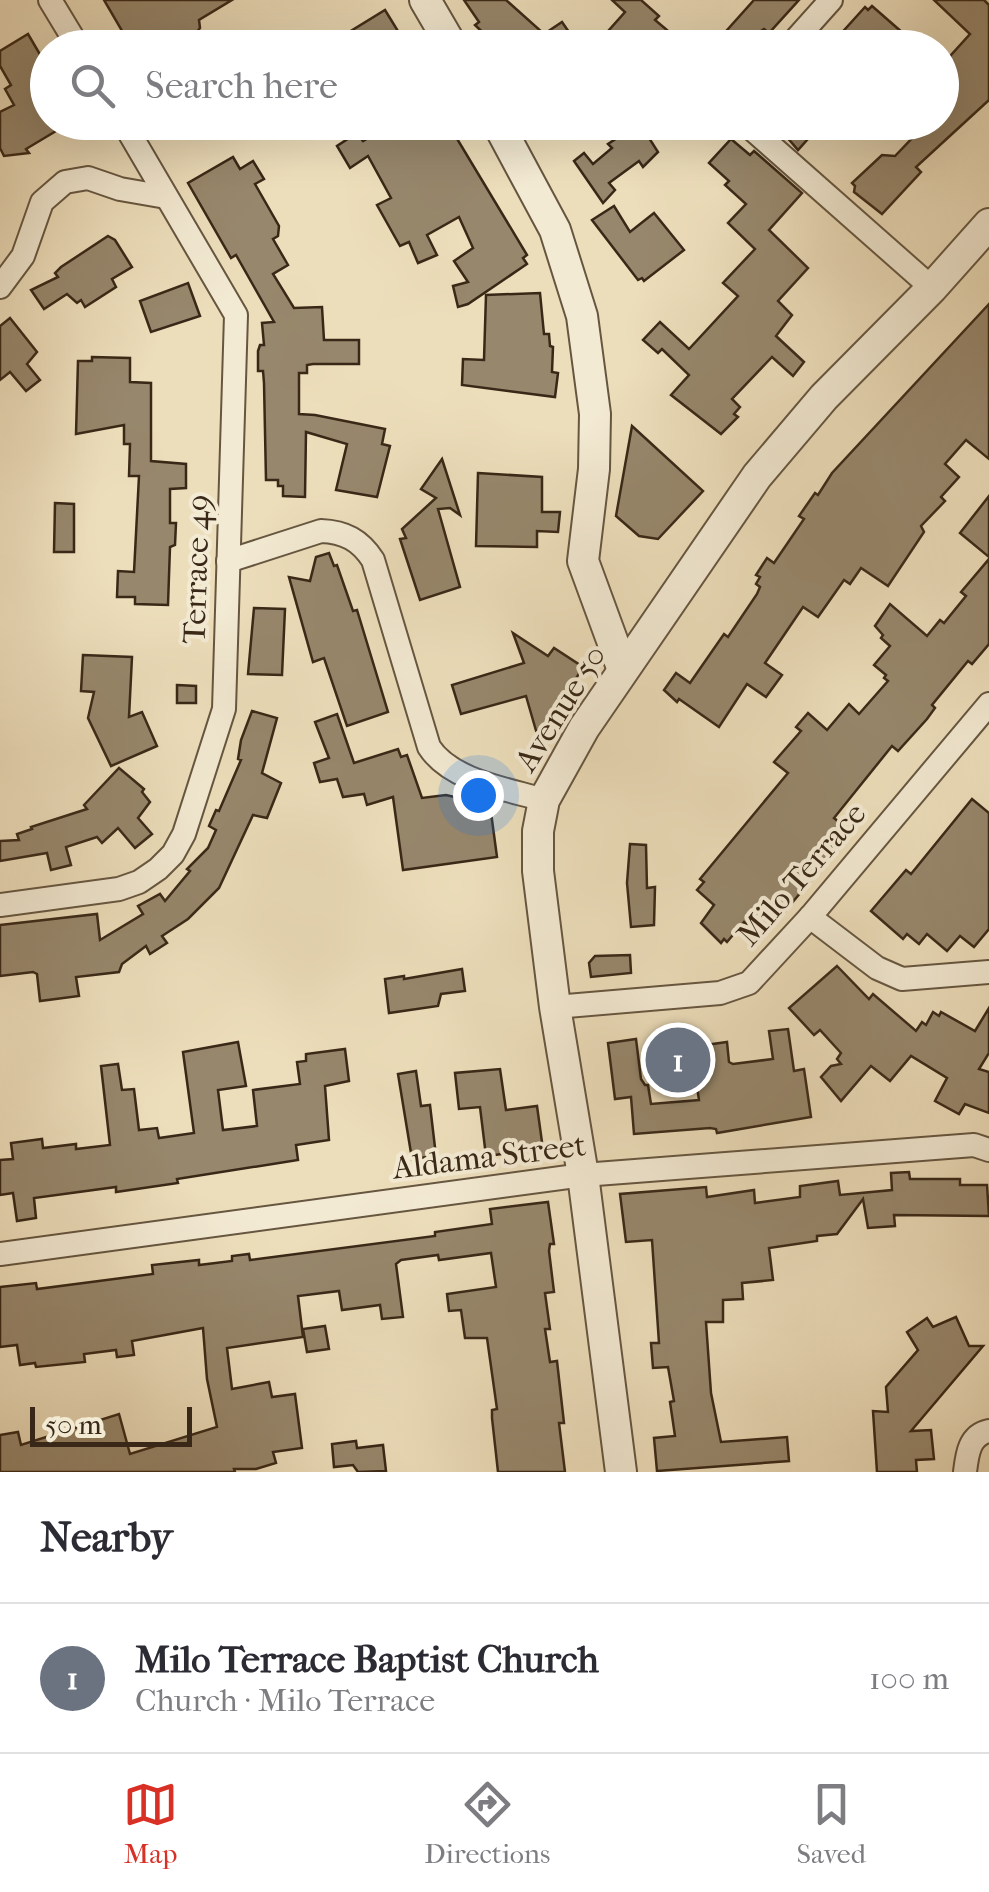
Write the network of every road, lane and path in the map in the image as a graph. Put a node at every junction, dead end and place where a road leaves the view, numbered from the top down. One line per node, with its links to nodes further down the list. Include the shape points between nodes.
1 (50, 0): 4 (street)
2 (426, 0): 5 (street)
3 (831, 0): 6 (street)
4 (68, 30)
5 (443, 30)
6 (804, 30)
7 (133, 140): 10 (street, Terrace 49)
8 (507, 140): 15 (street, via 555,230 582,316 595,414 583,561)
9 (764, 140): 13 (street)
10 (166, 196): 12 (street, via 88,178 65,182 42,202 22,256); 14 (street, Terrace 49, via 236,315)
11 (989, 224): 13 (street, Avenue 50)
12 (0, 287)
13 (932, 288): 15 (street, Avenue 50, via 757,476)
14 (228, 562): 17 (street, via 321,531 352,537 373,560 438,761); 18 (street, Terrace 49, via 224,709 172,854 120,889)
15 (623, 670): 17 (street, Avenue 50)
16 (989, 704): 19 (street, Milo Terrace)
17 (544, 800): 21 (street, Avenue 50, via 538,871)
18 (0, 905)
19 (810, 916): 20 (street, via 877,968 902,979); 21 (street, Milo Terrace, via 749,983 720,993)
20 (989, 972)
21 (555, 1007): 23 (street, Avenue 50)
22 (989, 1150): 23 (street, Aldama Street, via 974,1145)
23 (582, 1176): 24 (street, Aldama Street); 26 (street, Avenue 50)
24 (0, 1254)
25 (989, 1431): 27 (street, via 970,1444)
26 (621, 1472)
27 (965, 1472)

